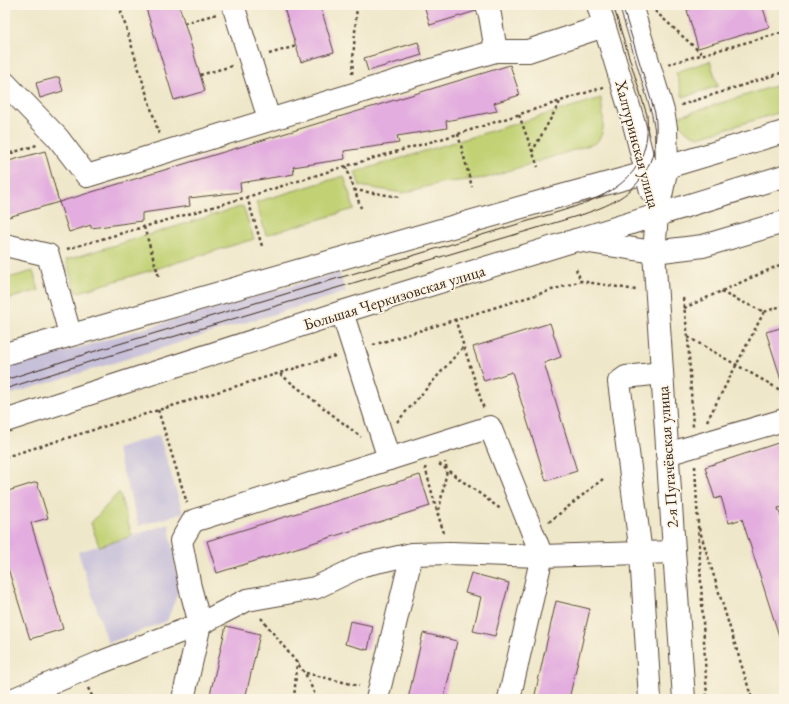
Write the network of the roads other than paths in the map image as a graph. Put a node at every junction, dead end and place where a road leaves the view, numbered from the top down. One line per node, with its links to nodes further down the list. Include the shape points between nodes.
1 (233, 5): 8 (main road)
2 (487, 5): 6 (main road)
3 (598, 5): 5 (main road, Халтуринская улица)
4 (631, 5): 10 (main road, Халтуринская улица, via 663,110 666,128)
5 (604, 26): 6 (main road, via 528,51); 10 (main road, Халтуринская улица, via 630,112)
6 (496, 51): 8 (main road)
7 (5, 83): 8 (main road, via 58,138 87,176)
8 (270, 119)
9 (784, 132): 10 (main road)
10 (657, 170): 12 (main road, Халтуринская улица); 18 (main road)
11 (784, 176): 12 (main road, Большая Черкизовская улица)
12 (658, 215): 14 (main road, Большая Черкизовская улица); 16 (main road, 2-я Пугачёвская улица)
13 (784, 222): 16 (main road, via 703,246)
14 (576, 240): 16 (main road); 17 (main road, Большая Черкизовская улица)
15 (5, 245): 18 (main road, via 48,255)
16 (654, 252): 20 (main road, 2-я Пугачёвская улица)
17 (342, 312): 22 (main road, Большая Черкизовская улица); 24 (main road, via 354,350 374,440)
18 (70, 334): 19 (main road)
19 (5, 354)
20 (661, 373): 23 (main road, 2-я Пугачёвская улица); 27 (main road, via 626,377 619,382)
21 (784, 420): 23 (main road)
22 (5, 421)
23 (667, 454): 25 (main road, 2-я Пугачёвская улица)
24 (389, 459): 28 (main road, via 490,427); 29 (main road, via 193,521 181,541)
25 (674, 552): 27 (main road); 37 (main road, 2-я Пугачёвская улица)
26 (412, 554): 28 (main road); 29 (main road, via 362,565 315,588 247,600); 31 (main road)
27 (641, 554): 28 (main road); 36 (main road)
28 (542, 556): 35 (main road)
29 (200, 624): 33 (main road); 34 (main road)
30 (5, 695): 32 (main road)
31 (378, 695)
32 (6, 699)
33 (14, 699)
34 (183, 699)
35 (509, 699)
36 (650, 699)
37 (684, 699)

